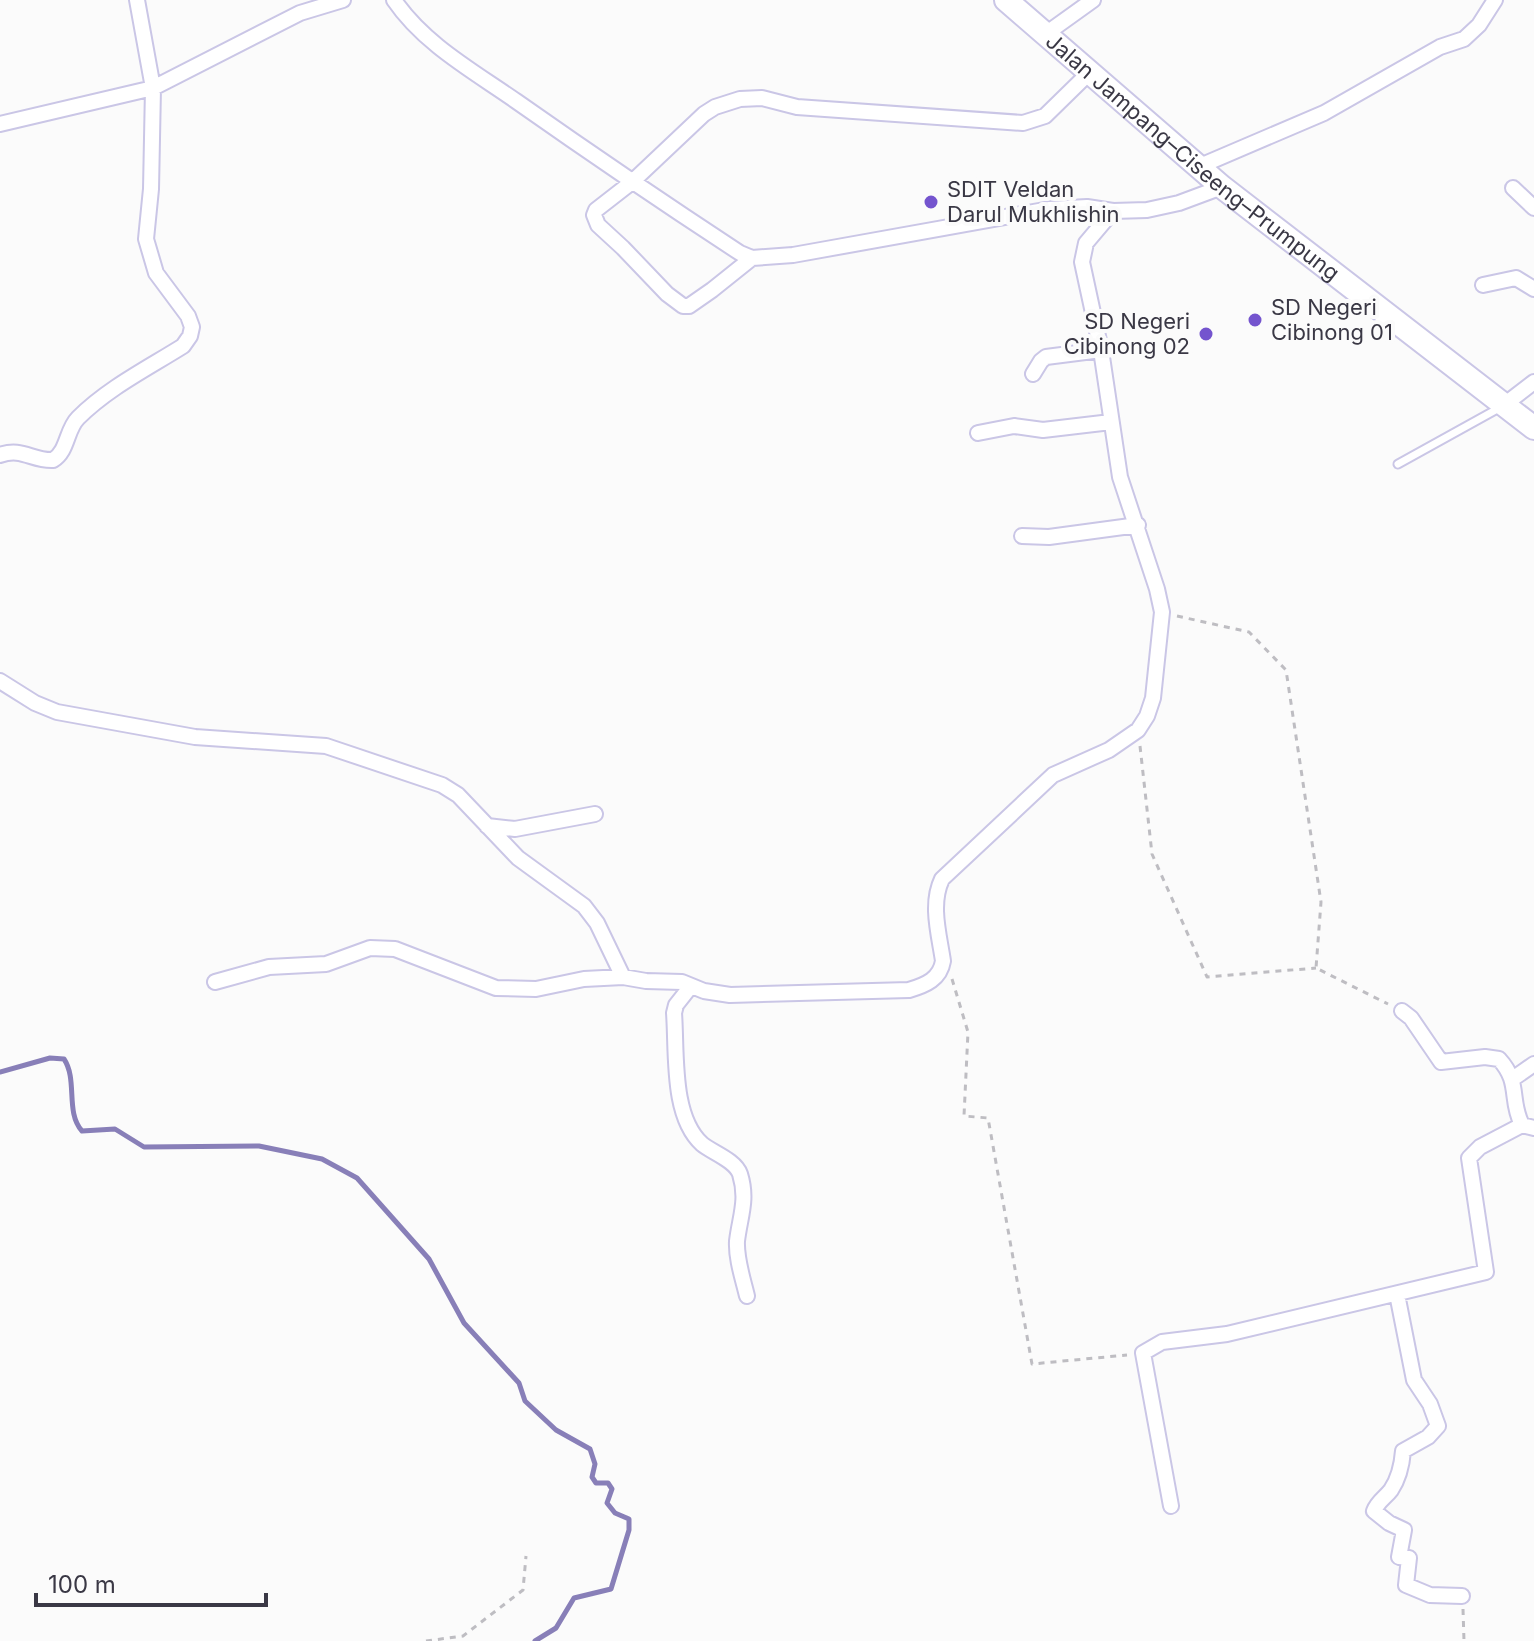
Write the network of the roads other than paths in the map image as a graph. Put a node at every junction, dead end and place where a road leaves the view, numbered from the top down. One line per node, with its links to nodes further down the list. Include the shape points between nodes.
1 (137, 0): 9 (street)
2 (343, 0): 9 (street, via 300,13)
3 (394, 0): 12 (street, via 428,38)
4 (1006, 0): 7 (main road, Jalan Jampang–Ciseeng–Prumpung)
5 (1093, 0): 7 (street)
6 (1495, 0): 11 (street, via 1464,39 1440,47 1324,113)
7 (1047, 33): 8 (main road, Jalan Jampang–Ciseeng–Prumpung)
8 (1091, 71): 11 (main road, Jalan Jampang–Ciseeng–Prumpung); 12 (street, via 1045,116 1023,123 740,99 704,114)
9 (153, 88): 10 (street); 27 (street, via 146,239 156,273 188,316 190,336 76,420 59,457 47,461 18,451)
10 (0, 124)
11 (1200, 166): 13 (main road, Jalan Jampang–Ciseeng–Prumpung)
12 (632, 182): 17 (street); 17 (street, via 596,210 595,220 675,302 689,306)
13 (1222, 187): 16 (street, via 1179,203); 23 (main road, Jalan Jampang–Ciseeng–Prumpung)
14 (1513, 188): 15 (street)
15 (1534, 208)
16 (1113, 211): 17 (street, via 1050,209 808,253); 20 (street, via 1093,232 1083,253)
17 (752, 258)
18 (1483, 285): 19 (street, via 1516,278)
19 (1534, 289)
20 (1101, 350): 21 (street, via 1046,357); 24 (street)
21 (1033, 374)
22 (1534, 382): 23 (street)
23 (1504, 405): 25 (main road, Jalan Jampang–Ciseeng–Prumpung); 28 (lane)
24 (1111, 422): 26 (street, via 1043,430 1014,426); 29 (street, via 1120,477)
25 (1534, 428)
26 (978, 433)
27 (0, 455)
28 (1398, 464)
29 (1138, 525): 30 (street); 36 (street, via 1162,612 1147,716 1138,730 1109,750 1053,775 942,879 935,903 943,961 934,979 909,990 730,995)
30 (1022, 536)
31 (0, 681): 33 (street, via 45,709 162,733 326,746 352,753 450,789)
32 (595, 814): 33 (street, via 515,829)
33 (487, 826): 34 (street, via 518,858 591,913)
34 (623, 977): 35 (street, via 536,989 496,988 378,947 326,964 269,967); 36 (street)
35 (215, 982)
36 (691, 986): 42 (street, via 674,1013 681,1105 702,1144 738,1169 745,1193 737,1244)
37 (1402, 1011): 39 (street, via 1441,1062 1499,1059)
38 (1534, 1064): 39 (street)
39 (1514, 1078): 40 (street, via 1516,1113)
40 (1528, 1127): 41 (street, via 1480,1147 1469,1158 1486,1272)
41 (1397, 1294): 43 (street, via 1227,1334 1162,1342 1143,1353); 44 (street, via 1414,1380 1438,1426 1403,1451 1402,1467 1374,1511 1404,1530 1399,1557 1409,1558 1406,1585 1430,1595)
42 (747, 1296)
43 (1171, 1506)
44 (1462, 1596)

